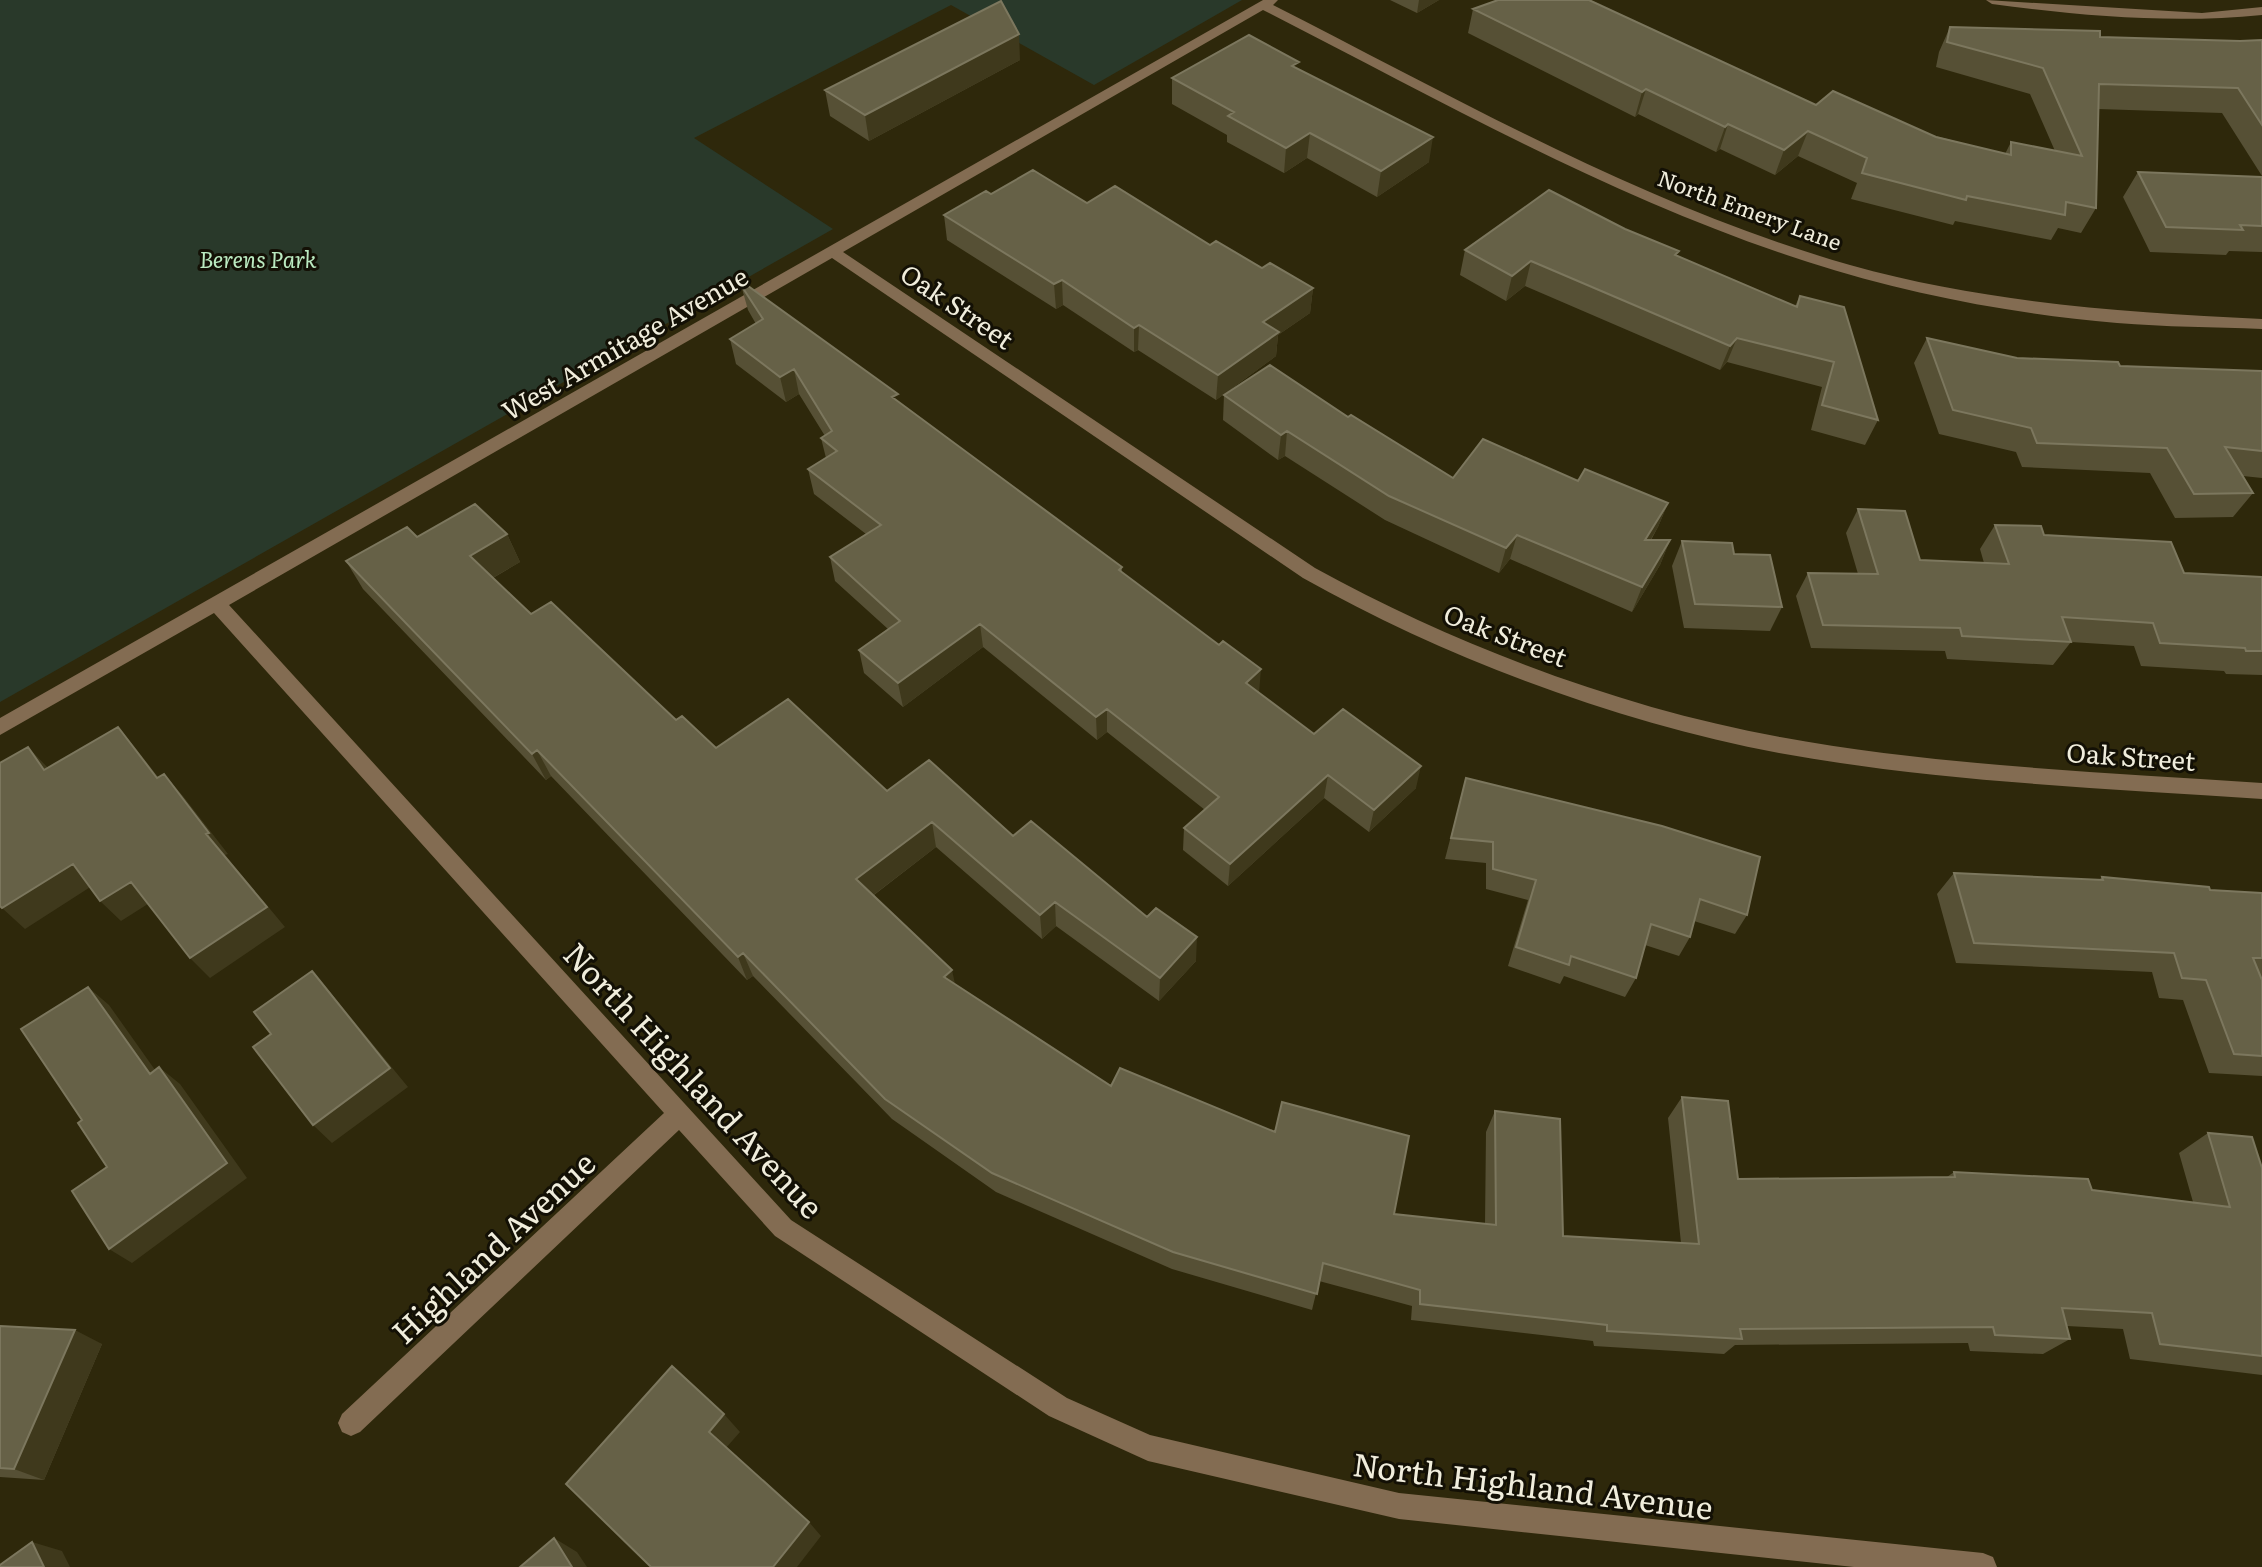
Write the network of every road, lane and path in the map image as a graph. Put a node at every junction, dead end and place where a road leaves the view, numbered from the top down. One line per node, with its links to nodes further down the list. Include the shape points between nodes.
1 (1992, 0): 3 (street, via 2202,17)
2 (1267, 3): 4 (street, West Armitage Avenue); 5 (street, North Emery Lane, via 1597,172 1815,259 1980,298 2095,316)
3 (2262, 11)
4 (833, 252): 6 (street, West Armitage Avenue); 8 (street, Oak Street, via 1309,573 1498,664 1682,723 1802,749 1957,769)
5 (2262, 324)
6 (217, 604): 7 (street, West Armitage Avenue); 9 (street, North Highland Avenue)
7 (0, 727)
8 (2262, 791)
9 (678, 1115): 10 (street, Highland Avenue); 11 (street, North Highland Avenue, via 783,1228 1058,1407 1148,1448 1399,1506)
10 (351, 1423)
11 (1983, 1567)

